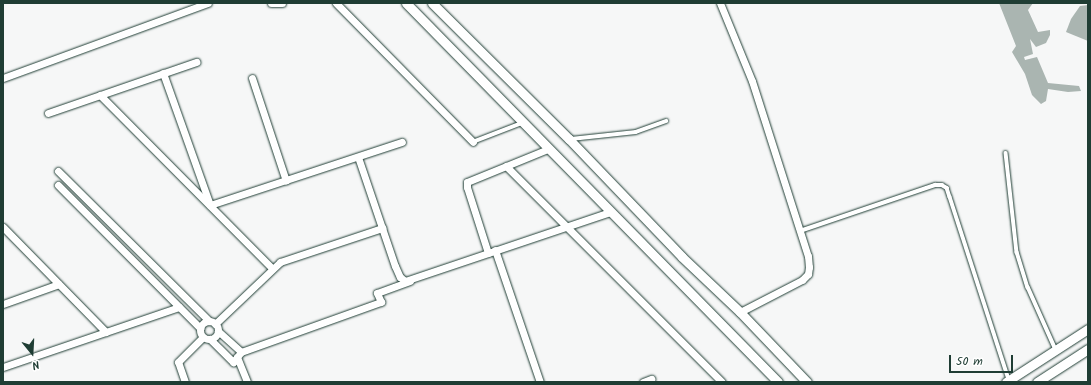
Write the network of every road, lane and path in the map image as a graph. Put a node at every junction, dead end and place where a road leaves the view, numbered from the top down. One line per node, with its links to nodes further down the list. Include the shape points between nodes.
1 (208, 3): 10 (street)
2 (271, 3): 3 (street)
3 (282, 3)
4 (336, 3): 18 (street)
5 (406, 3): 15 (street)
6 (432, 3): 16 (street)
7 (720, 3): 31 (street, via 752,81)
8 (196, 62): 9 (street)
9 (163, 73): 12 (street); 26 (street)
10 (3, 78)
11 (252, 78): 24 (street)
12 (100, 95): 13 (street); 26 (street)
13 (48, 113)
14 (666, 121): 16 (lane, via 636,132)
15 (522, 123): 18 (lane); 19 (street)
16 (569, 139): 39 (street, via 682,257)
17 (402, 142): 21 (street)
18 (473, 142)
19 (548, 149): 22 (street); 27 (street)
20 (1006, 153): 46 (lane, via 1017,252 1028,287)
21 (358, 157): 24 (street); 30 (street)
22 (506, 166): 28 (street); 33 (street, via 467,182)
23 (58, 171): 40 (street)
24 (286, 181): 26 (street)
25 (58, 185): 38 (street)
26 (210, 206): 34 (street)
27 (610, 212): 28 (street); 56 (street)
28 (567, 226): 32 (street); 55 (street)
29 (3, 227): 36 (street)
30 (382, 228): 34 (street, via 280,262); 35 (street, via 400,277 405,281)
31 (800, 231): 39 (street, via 808,256 808,274 802,280); 50 (lane, via 935,185 947,188)
32 (496, 250): 33 (street); 53 (street)
33 (488, 253): 35 (street)
34 (272, 268): 40 (street)
35 (414, 279): 47 (street, via 377,293 382,302)
36 (59, 284): 37 (street); 43 (street)
37 (3, 304)
38 (179, 307): 41 (street); 43 (street)
39 (740, 312): 57 (street)
40 (214, 326): 41 (street, via 203,323); 44 (street, via 215,337); 47 (street)
41 (200, 328): 44 (street, via 200,334)
42 (1088, 329): 46 (street)
43 (106, 332): 48 (street)
44 (206, 338): 47 (street, via 232,362); 51 (street, via 178,362)
45 (1088, 349): 58 (street)
46 (1056, 350): 50 (street)
47 (239, 354): 52 (street)
48 (3, 367)
49 (651, 379): 54 (street)
50 (1007, 381)
51 (185, 382)
52 (247, 382)
53 (540, 382)
54 (643, 382)
55 (722, 382)
56 (778, 382)
57 (807, 382)
58 (1037, 382)

